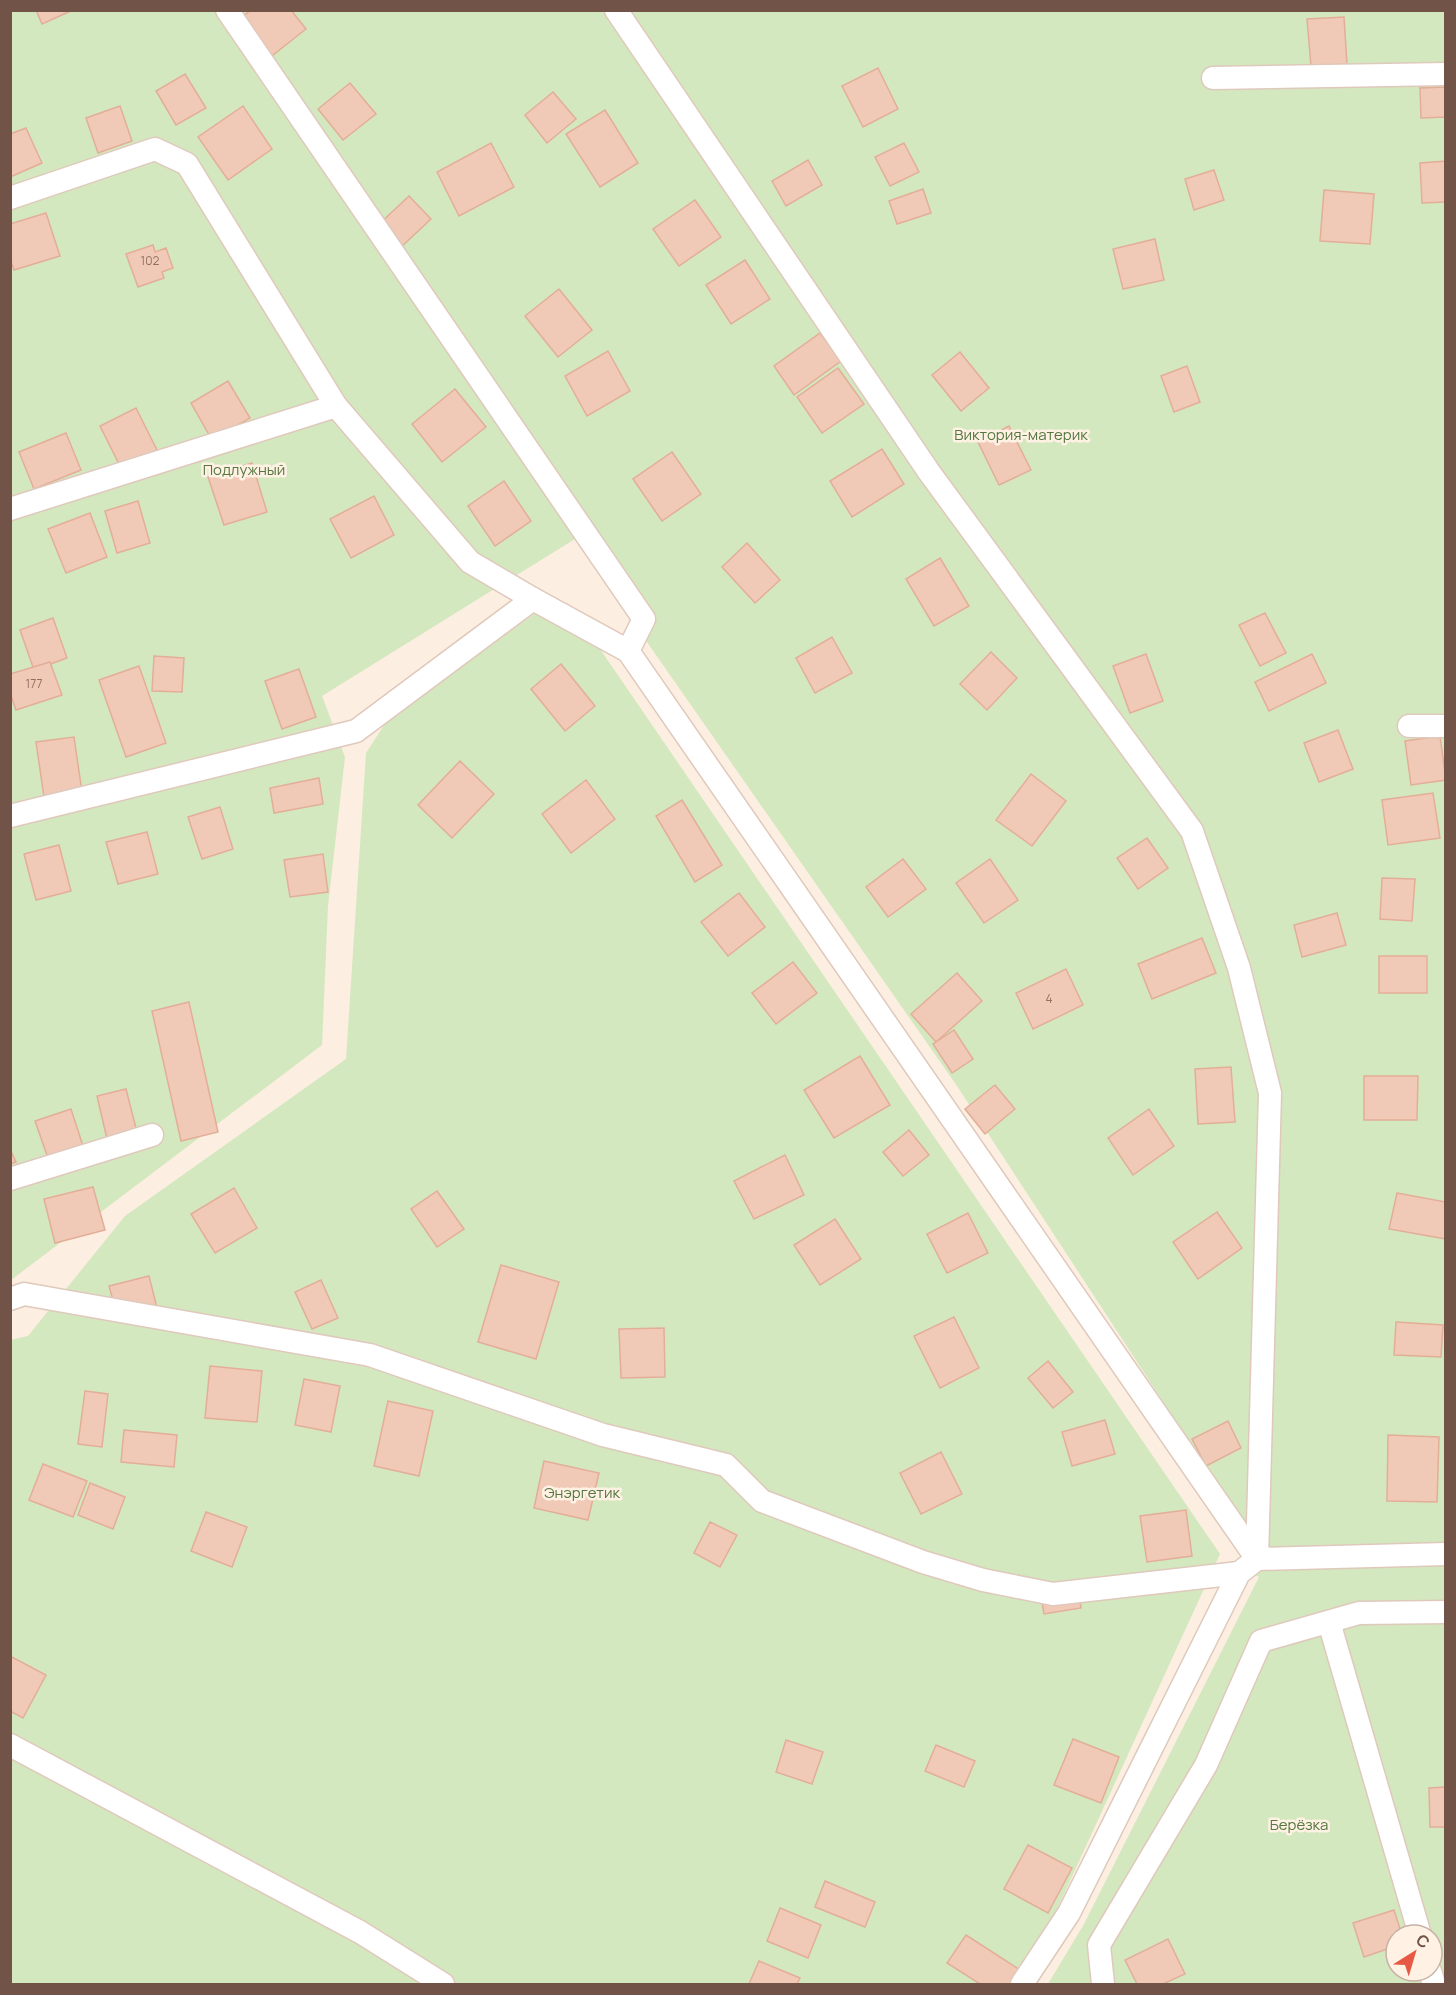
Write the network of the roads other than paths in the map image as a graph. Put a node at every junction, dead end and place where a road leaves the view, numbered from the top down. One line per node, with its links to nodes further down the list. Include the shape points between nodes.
1 (227, 10): 9 (lane, via 644,619)
2 (616, 10): 17 (lane, via 929,472 1192,831 1239,968 1270,1093)
3 (1446, 74): 4 (lane)
4 (1213, 78)
5 (10, 198): 6 (lane, via 155,148 187,164)
6 (336, 406): 7 (lane); 8 (lane, via 470,562)
7 (10, 509)
8 (533, 599): 9 (lane); 12 (lane, via 356,732)
9 (628, 651): 17 (lane)
10 (1409, 726): 11 (lane)
11 (1446, 726)
12 (10, 816)
13 (152, 1135): 14 (lane)
14 (10, 1179)
15 (10, 1299): 18 (lane, via 24,1294 370,1355 603,1435 726,1465 762,1501 923,1562 983,1580 1053,1594)
16 (1446, 1554): 17 (lane)
17 (1257, 1559): 18 (lane)
18 (1239, 1572): 24 (lane, via 1069,1913)
19 (1446, 1612): 20 (lane, via 1359,1613)
20 (1329, 1622): 22 (lane); 25 (lane, via 1261,1641 1206,1765 1099,1945)
21 (10, 1745): 23 (lane, via 360,1932)
22 (1417, 1923)
23 (443, 1984)
24 (1022, 1984)
25 (1103, 1984)

